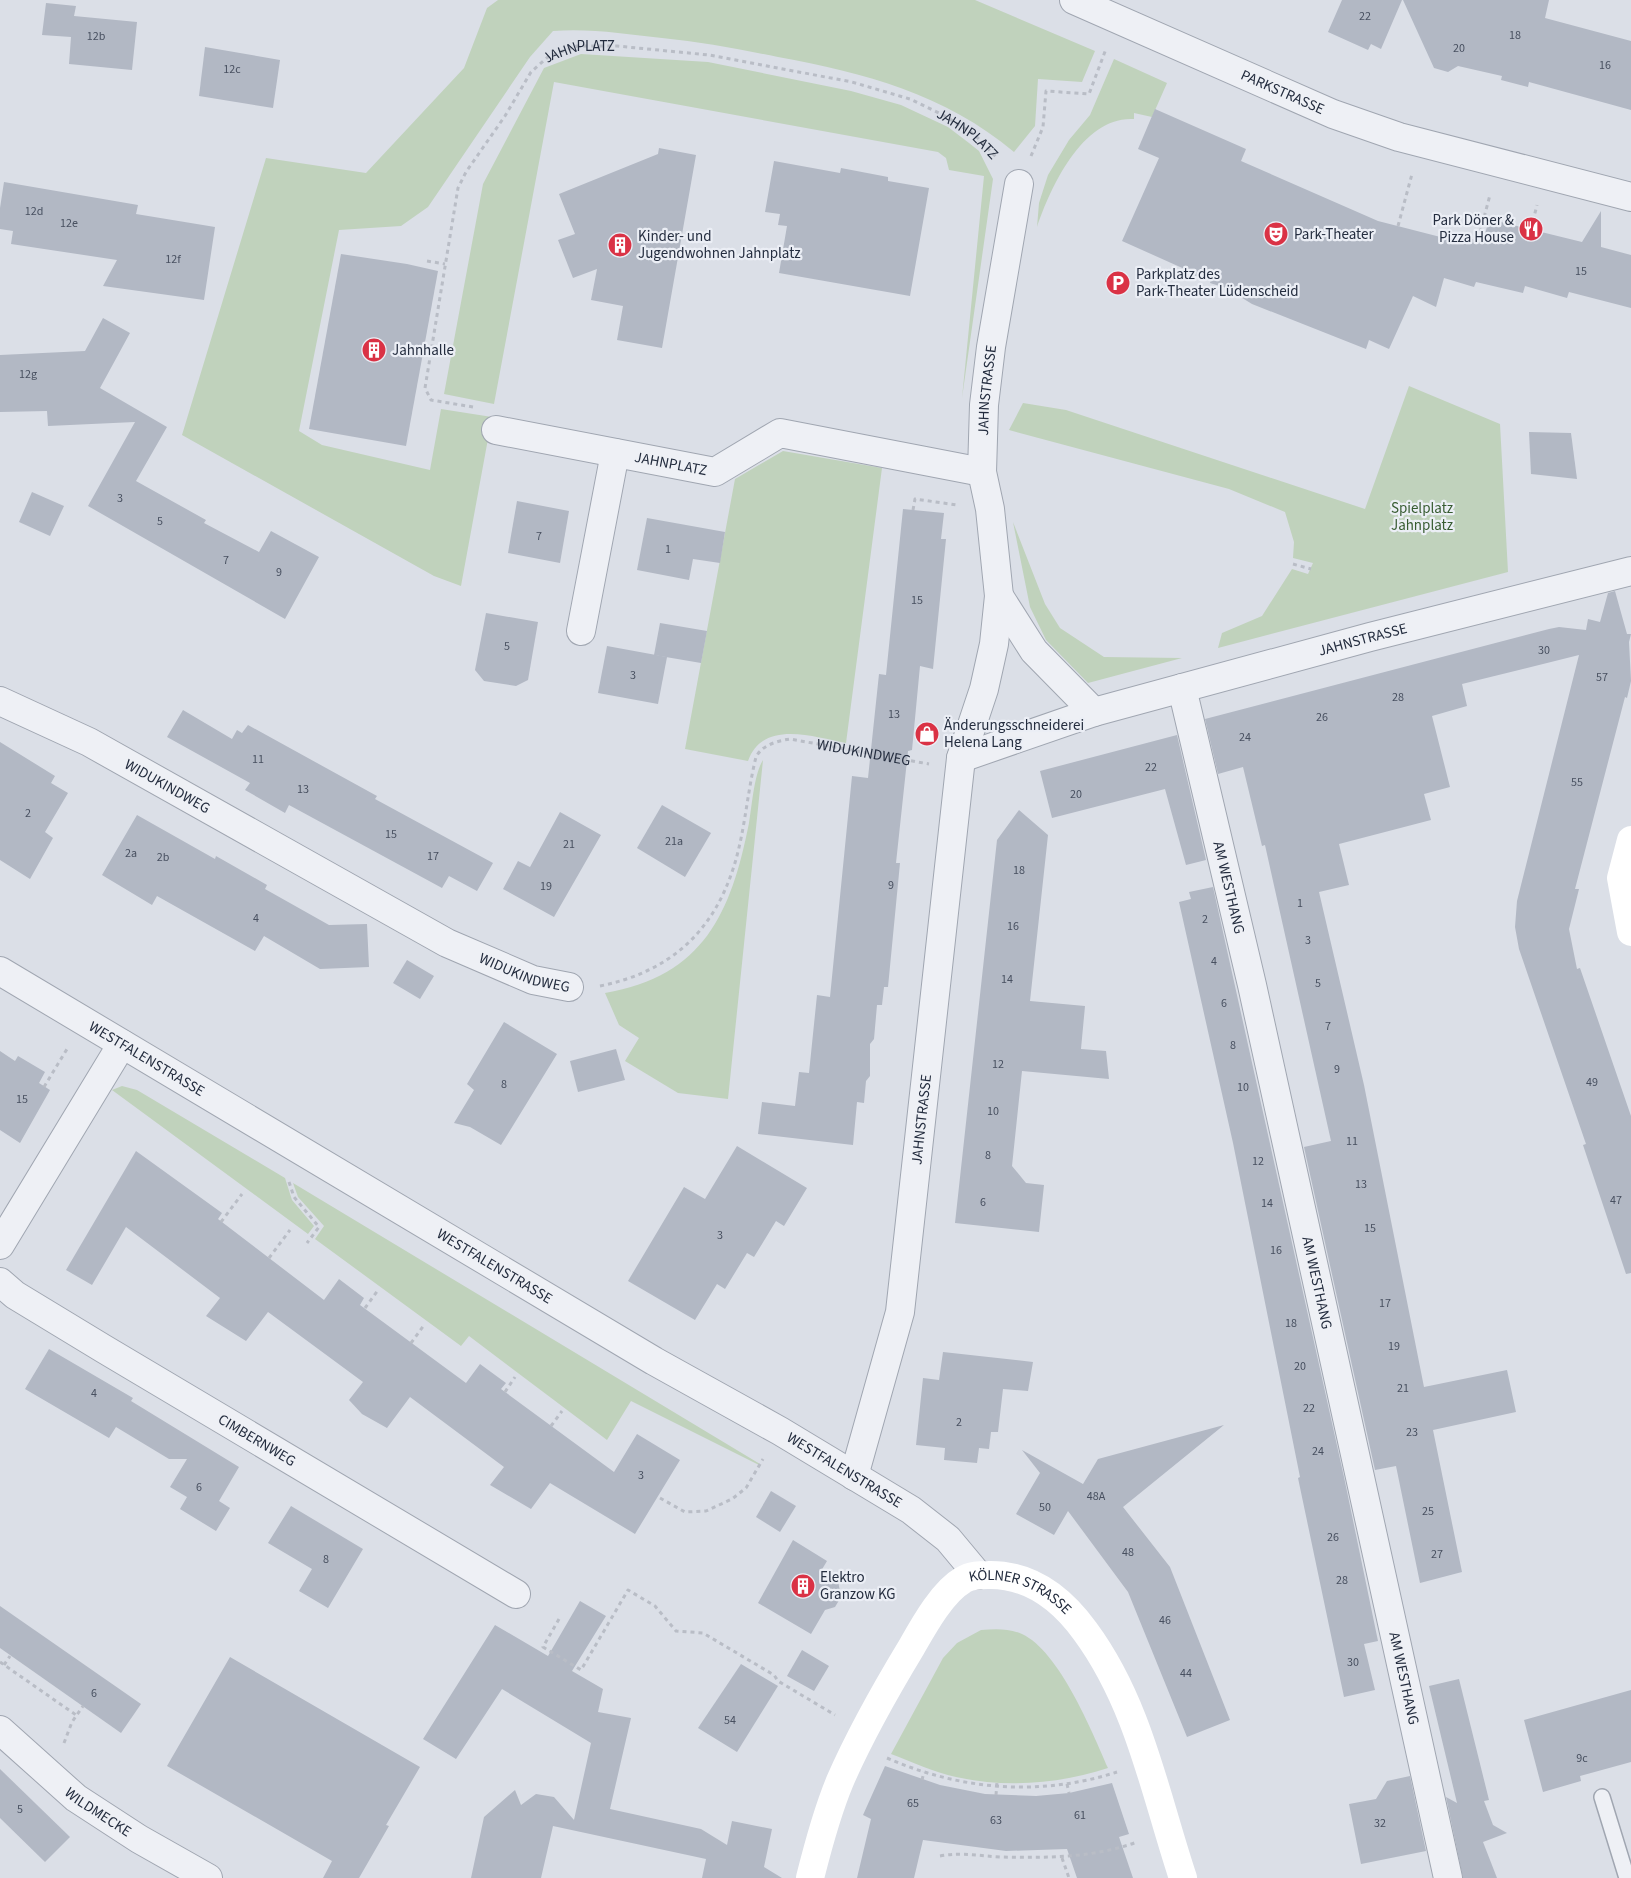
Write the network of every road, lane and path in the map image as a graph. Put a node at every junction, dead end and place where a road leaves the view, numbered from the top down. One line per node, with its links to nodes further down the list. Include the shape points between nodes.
1 (1074, 0): 4 (street, PARKSTRASSE, via 1333,114)
2 (1104, 55): 3 (path, via 1089,94 1046,91)
3 (1043, 127)
4 (1499, 163): 7 (street, PARKSTRASSE); 9 (path)
5 (1410, 181): 8 (path)
6 (1019, 184): 11 (path, JAHNPLATZ, via 964,127 896,95 852,82 723,56 617,46 576,46 549,56 531,72 466,172 458,188); 15 (street, JAHNSTRASSE, via 991,347 984,405)
7 (1631, 197)
8 (1398, 226)
9 (1478, 240)
10 (427, 261): 11 (path)
11 (445, 264): 12 (path, JAHNPLATZ, via 425,388 431,400)
12 (475, 408)
13 (496, 430): 14 (street, JAHNPLATZ)
14 (615, 452): 15 (street, JAHNPLATZ, via 714,472 780,433); 22 (street, JAHNPLATZ)
15 (982, 472): 16 (street, JAHNSTRASSE)
16 (990, 509): 17 (path, via 914,500); 21 (street, JAHNSTRASSE)
17 (913, 510)
18 (1293, 564): 19 (path)
19 (1311, 569)
20 (1631, 571): 23 (street, JAHNSTRASSE)
21 (999, 596): 25 (street, JAHNSTRASSE, via 1034,651); 26 (street, JAHNSTRASSE, via 994,644 984,689)
22 (582, 630)
23 (1182, 688): 25 (street, JAHNSTRASSE); 80 (street, AM WESTHANG, via 1252,985)
24 (0, 702): 30 (street, WIDUKINDWEG, via 89,742 447,942 533,980)
25 (1094, 712): 26 (street, JAHNSTRASSE)
26 (960, 764): 30 (path, WIDUKINDWEG, via 790,739 772,743 756,757 734,865 720,900 692,942 655,968 631,978 585,988); 51 (street, JAHNSTRASSE, via 900,1312)
27 (1631, 840): 28 (main road, via 1621,878)
28 (1631, 932)
29 (0, 971): 31 (street, WESTFALENSTRASSE)
30 (569, 987)
31 (122, 1044): 39 (street); 51 (street, WESTFALENSTRASSE, via 654,1361)
32 (68, 1048): 33 (path)
33 (44, 1087)
34 (289, 1181): 38 (path, via 294,1197 319,1227)
35 (242, 1194): 36 (path)
36 (221, 1222)
37 (290, 1230): 40 (path)
38 (307, 1243)
39 (0, 1245)
40 (270, 1258)
41 (0, 1282): 54 (street, CIMBERNWEG, via 15,1295 104,1349)
42 (378, 1290): 43 (path)
43 (365, 1308)
44 (424, 1325): 45 (path)
45 (411, 1343)
46 (515, 1377): 47 (path)
47 (505, 1392)
48 (562, 1411): 49 (path)
49 (551, 1426)
50 (760, 1464): 52 (path, via 746,1488 732,1499 706,1511 685,1512)
51 (854, 1476): 53 (street, WESTFALENSTRASSE, via 932,1525 957,1548)
52 (660, 1498)
53 (978, 1575): 63 (main road, KÖLNER STRASSE, via 956,1584 933,1612); 64 (main road, KÖLNER STRASSE, via 1009,1574 1032,1584 1048,1592 1074,1617 1107,1665 1134,1719)
54 (516, 1594)
55 (559, 1619): 59 (path, via 543,1646 582,1670 628,1590 655,1606 676,1631 703,1633)
56 (10, 1656): 57 (path)
57 (2, 1663): 60 (path)
58 (83, 1706): 60 (path)
59 (833, 1714)
60 (76, 1715): 61 (path)
61 (72, 1722)
62 (0, 1730): 76 (street, WILDMECKE, via 76,1798 145,1843)
63 (859, 1742): 65 (path); 77 (main road, KÖLNER STRASSE, via 840,1783)
64 (1149, 1762): 68 (path); 73 (main road, KÖLNER STRASSE)
65 (924, 1772): 66 (path); 69 (path, via 955,1781)
66 (922, 1780)
67 (997, 1782): 69 (path)
68 (1067, 1784): 69 (path, via 1035,1788); 70 (path)
69 (997, 1787): 71 (path)
70 (1069, 1793)
71 (996, 1795)
72 (1602, 1797): 81 (lane)
73 (1168, 1832): 75 (path, via 1119,1849); 79 (main road, KÖLNER STRASSE)
74 (940, 1856): 75 (path, via 963,1852)
75 (1062, 1858): 78 (path)
76 (208, 1878)
77 (810, 1878)
78 (1069, 1878)
79 (1183, 1878)
80 (1448, 1878)
81 (1627, 1878)

